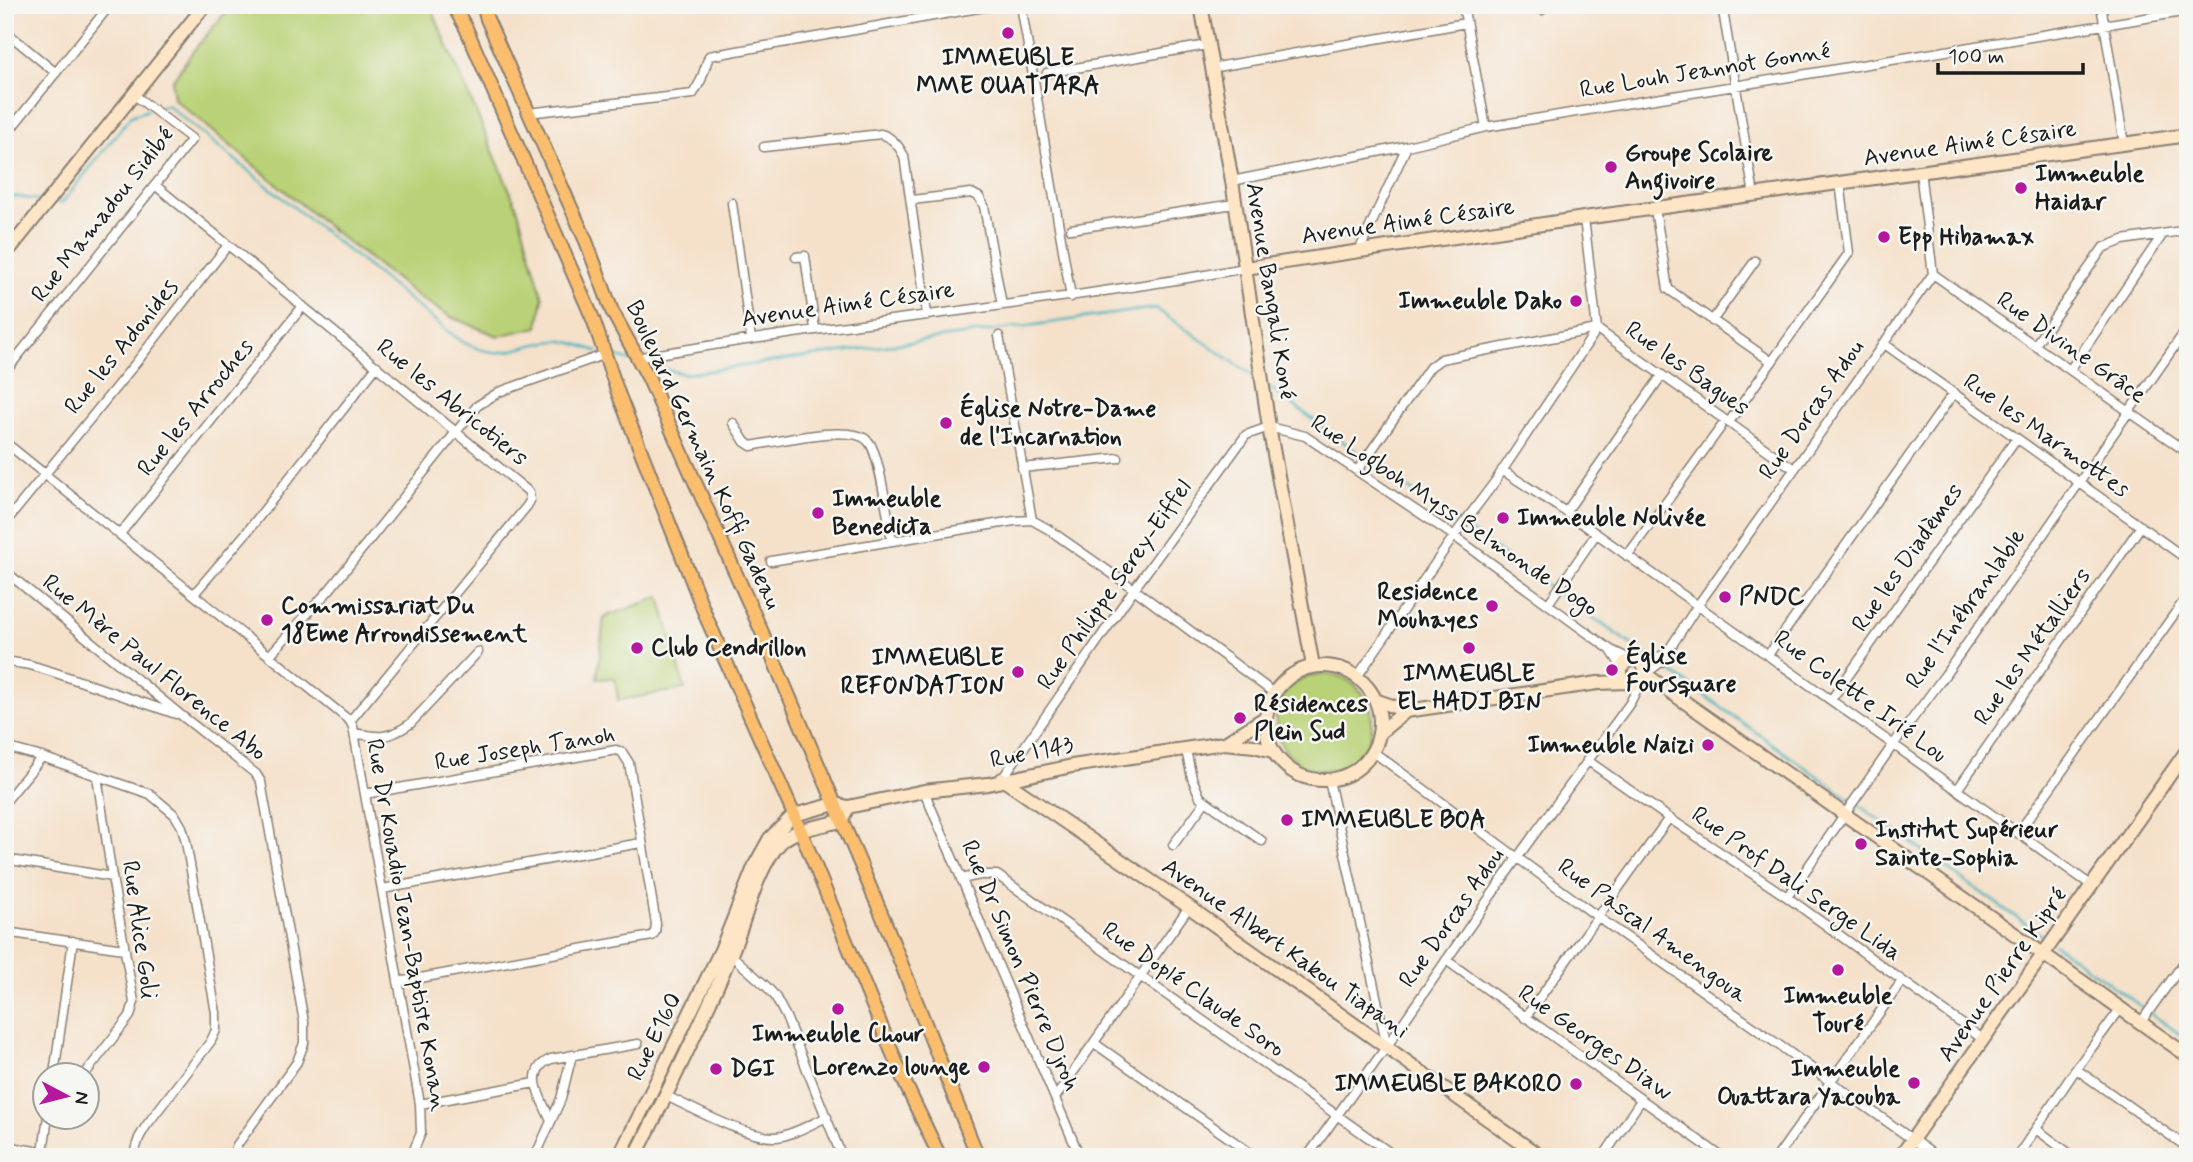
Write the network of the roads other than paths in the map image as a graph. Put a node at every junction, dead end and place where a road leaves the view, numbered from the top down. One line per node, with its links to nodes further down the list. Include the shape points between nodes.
1 (110, 5): 17 (street)
2 (205, 5): 20 (street)
3 (453, 5): 60 (main road, Boulevard Germain Koffi Gadeau, via 593,319)
4 (483, 5): 21 (main road, Boulevard Germain Koffi Gadeau)
5 (995, 5): 21 (street, via 709,56 693,94)
6 (1021, 5): 48 (street)
7 (1201, 5): 15 (street, Avenue Bangali Koné)
8 (1463, 5): 12 (street)
9 (1722, 5): 19 (street)
10 (2101, 5): 13 (street)
11 (2188, 11): 13 (street, Rue Louh Jeannot Gonné)
12 (1466, 23): 16 (street); 22 (street)
13 (2105, 25): 19 (street, Rue Louh Jeannot Gonné); 25 (street)
14 (5, 32): 17 (street)
15 (1207, 45): 16 (street, Avenue Bangali Koné); 18 (street)
16 (1211, 68): 29 (street, Avenue Bangali Koné)
17 (56, 73): 24 (street)
18 (1047, 73)
19 (1737, 86): 22 (street, Rue Louh Jeannot Gonné); 32 (street)
20 (133, 94): 31 (street, Rue Mamadou Sidibé, via 192,139); 43 (street)
21 (528, 113): 61 (main road, Boulevard Germain Koffi Gadeau)
22 (1486, 127): 26 (street, Rue Louh Jeannot Gonné)
23 (2188, 135): 25 (street, Avenue Aimé Césaire)
24 (5, 136)
25 (2124, 144): 28 (street, Avenue Aimé Césaire)
26 (1407, 145): 29 (street, Rue Louh Jeannot Gonné); 42 (street)
27 (764, 147): 33 (street, via 888,136 904,156)
28 (1920, 171): 30 (street, Avenue Aimé Césaire); 47 (street)
29 (1232, 181): 35 (street, Avenue Bangali Koné)
30 (1840, 182): 32 (street, Avenue Aimé Césaire); 62 (street, via 1849,253)
31 (155, 185): 41 (street, Rue les Abricotiers); 65 (street, Rue Mamadou Sidibé)
32 (1754, 195): 36 (street, Avenue Aimé Césaire)
33 (912, 200): 49 (street, via 979,197); 51 (street)
34 (732, 202): 57 (street)
35 (1234, 204): 38 (street); 46 (street, Avenue Bangali Koné)
36 (1655, 209): 37 (street, Avenue Aimé Césaire); 52 (street, via 1668,289)
37 (1584, 218): 42 (street, Avenue Aimé Césaire); 55 (street)
38 (1071, 229)
39 (2188, 230): 40 (street)
40 (2163, 234): 59 (street, via 2103,248); 64 (street)
41 (228, 245): 50 (street, Rue les Abricotiers); 81 (street, Rue les Adonides)
42 (1359, 251): 46 (street, Avenue Aimé Césaire)
43 (5, 255)
44 (796, 257): 54 (street, via 805,256)
45 (1755, 261): 52 (street)
46 (1245, 268): 48 (street, Avenue Aimé Césaire); 71 (street, Avenue Bangali Koné)
47 (1933, 274): 58 (street, Rue Dorcas Adou); 59 (street, Rue Divine Grâce)
48 (1071, 296): 49 (street, Avenue Aimé Césaire)
49 (1002, 305): 51 (street, Avenue Aimé Césaire)
50 (303, 306): 63 (street, Rue les Abricotiers); 87 (street, Rue les Arroches)
51 (928, 314): 54 (street, Avenue Aimé Césaire)
52 (1712, 321): 62 (street)
53 (2188, 327): 68 (street, Rue l'Inébranlable)
54 (815, 329): 57 (street, Avenue Aimé Césaire)
55 (1597, 329): 66 (street, Rue les Bagues); 79 (street); 80 (street, Rue les Bagues, via 1441,359)
56 (999, 336): 77 (street)
57 (751, 339): 61 (street, Avenue Aimé Césaire)
58 (1883, 343): 67 (street, Rue les Marmottes); 78 (street, Rue Dorcas Adou)
59 (2035, 345): 64 (street, Rue Divine Grâce)
60 (604, 355): 72 (street, via 499,392 477,407); 135 (main road, Boulevard Germain Koffi Gadeau, via 707,619)
61 (636, 358): 133 (main road, Boulevard Germain Koffi Gadeau)
62 (1772, 362): 70 (street)
63 (377, 366): 72 (street, Rue les Abricotiers); 96 (street)
64 (2070, 370): 68 (street, Rue Divine Grâce)
65 (5, 372)
66 (1662, 375): 70 (street, Rue les Bagues); 83 (street)
67 (1953, 394): 73 (street, Rue les Marmottes); 101 (street)
68 (2128, 411): 75 (street, Rue Divine Grâce); 82 (street, Rue l'Inébranlable)
69 (733, 423): 90 (street, via 751,446 832,432 866,439 877,463)
70 (1725, 424): 78 (street, Rue les Bagues); 91 (street)
71 (1269, 427): 80 (street, Rue Logboh Myss Belmonde Dogo, via 1305,436); 95 (street, Rue Philippe Serey-Eiffel, via 1246,435); 104 (street, Avenue Bangali Koné)
72 (456, 431): 102 (street); 113 (street, Rue les Abricotiers, via 527,489 530,501)
73 (2016, 439): 82 (street, Rue les Marmottes); 109 (street, Rue les Diadèmes)
74 (5, 442): 81 (street, Rue Dr Kouadio Jean-Baptiste Konan)
75 (2188, 453)
76 (1118, 458): 77 (street)
77 (1022, 468): 84 (street)
78 (1794, 469): 99 (street, Rue Dorcas Adou)
79 (1503, 470): 83 (street, Rue Colette Irié Lou); 89 (street)
80 (1357, 471): 89 (street, Rue Logboh Myss Belmonde Dogo)
81 (45, 473): 85 (street, Rue les Adonides); 87 (street, Rue Dr Kouadio Jean-Baptiste Konan)
82 (2079, 482): 86 (street, Rue les Marmottes); 117 (street, Rue l'Inébranlable)
83 (1566, 512): 88 (street, Rue Colette Irié Lou)
84 (1032, 520): 90 (street); 95 (street)
85 (5, 523)
86 (2141, 526): 92 (street, Rue les Marmottes); 128 (street, Rue les Métalliers)
87 (120, 534): 96 (street, Rue Dr Kouadio Jean-Baptiste Konan)
88 (1596, 534): 91 (street, Rue Colette Irié Lou); 98 (street)
89 (1454, 536): 98 (street, Rue Logboh Myss Belmonde Dogo); 106 (street)
90 (892, 541): 93 (street)
91 (1627, 556): 99 (street, Rue Colette Irié Lou)
92 (2188, 560)
93 (771, 561)
94 (5, 571): 111 (street, Rue Mère Paul Florence Abo)
95 (1135, 589): 107 (street); 126 (street, Rue Philippe Serey-Eiffel)
96 (194, 594): 102 (street, Rue Dr Kouadio Jean-Baptiste Konan)
97 (2188, 595): 139 (street)
98 (1548, 604): 105 (street, Rue Logboh Myss Belmonde Dogo)
99 (1698, 605): 101 (street, Rue Colette Irié Lou); 105 (street, Rue Dorcas Adou)
100 (478, 652): 114 (street, via 398,732 379,737)
101 (1768, 655): 109 (street, Rue Colette Irié Lou)
102 (269, 656): 113 (street, Rue Dr Kouadio Jean-Baptiste Konan)
103 (5, 661): 111 (street, via 53,672)
104 (1313, 666): 106 (street, via 1340,668); 107 (street, via 1290,676)
105 (1642, 668): 110 (street, via 1598,683); 124 (street, Rue Dorcas Adou, via 1630,703); 134 (street, Rue Logboh Myss Belmonde Dogo)
106 (1357, 677): 108 (street)
107 (1274, 693): 112 (street)
108 (1375, 700): 110 (street); 115 (street)
109 (1831, 700): 117 (street, Rue Colette Irié Lou)
110 (1406, 711): 115 (street)
111 (182, 716): 193 (street, Rue Mère Paul Florence Abo, via 261,782 304,1022 297,1062)
112 (1266, 717): 116 (street, Rue I143); 121 (street)
113 (350, 721): 114 (street, Rue Dr Kouadio Jean-Baptiste Konan)
114 (354, 733): 130 (street, Rue Dr Kouadio Jean-Baptiste Konan)
115 (1379, 733): 122 (street)
116 (1224, 743): 120 (street, Rue I143); 121 (street, Rue I143)
117 (1893, 745): 128 (street, Rue Colette Irié Lou); 134 (street, Rue l'Inébranlable)
118 (5, 747): 123 (street)
119 (2188, 749): 147 (street, Avenue Pierre Kipré)
120 (1186, 750): 126 (street, Rue I143); 132 (street, via 1196,790)
121 (1273, 751): 127 (street, via 1297,774)
122 (1372, 751): 127 (street, via 1362,765); 143 (street, Rue Pascal Amengoua)
123 (42, 757): 125 (street); 131 (street)
124 (1587, 760): 136 (street, Rue Prof Dali Serge Lida); 143 (street, Rue Dorcas Adou)
125 (97, 776): 145 (street, Rue Alice Goli); 192 (street, via 150,794 182,827 217,1023 211,1041 146,1126)
126 (1002, 779): 129 (street, Rue I143, via 981,778); 150 (street, Avenue Albert Kakou Tiapani)
127 (1329, 780): 169 (street)
128 (1957, 790): 139 (street, Rue Colette Irié Lou)
129 (924, 791): 133 (street, Rue I143); 146 (street, Rue Dr Simon Pierre Djroh)
130 (365, 794): 141 (street, Rue Joseph Tanoh, via 616,750 629,763); 148 (street, Rue Dr Kouadio Jean-Baptiste Konan)
131 (5, 802)
132 (1205, 802): 140 (street); 142 (street)
133 (841, 805): 135 (street, Rue I143); 137 (main road, Boulevard Germain Koffi Gadeau)
134 (1844, 814): 149 (street, Rue l'Inébranlable); 157 (street, Rue Logboh Myss Belmonde Dogo)
135 (794, 815): 138 (main road, Boulevard Germain Koffi Gadeau); 153 (street, Rue E160, via 770,838 755,865)
136 (1669, 818): 149 (street, Rue Prof Dali Serge Lida); 151 (street)
137 (841, 821): 138 (street); 200 (main road, Boulevard Germain Koffi Gadeau)
138 (801, 831): 156 (street, Rue E160, via 782,842 764,867); 199 (main road, Boulevard Germain Koffi Gadeau)
139 (2018, 833): 147 (street, Rue Colette Irié Lou)
140 (1262, 841)
141 (642, 843): 148 (street); 162 (street, Rue Joseph Tanoh, via 656,924 652,936)
142 (1173, 845)
143 (1517, 858): 151 (street, Rue Pascal Amengoua); 159 (street, Rue Dorcas Adou)
144 (5, 859): 145 (street)
145 (112, 877): 155 (street, Rue Alice Goli)
146 (961, 879): 160 (street, Rue Doplé Claude Soro, via 997,875); 178 (street, Rue Dr Simon Pierre Djroh)
147 (2091, 885): 157 (street, Avenue Pierre Kipré)
148 (382, 889): 162 (street, Rue Dr Kouadio Jean-Baptiste Konan)
149 (1787, 897): 161 (street, Rue Prof Dali Serge Lida)
150 (1189, 907): 160 (street); 169 (street, Avenue Albert Kakou Tiapani)
151 (1598, 918): 164 (street); 175 (street, Rue Pascal Amengoua)
152 (5, 932): 154 (street)
153 (727, 936): 156 (street); 196 (street, Rue E160)
154 (73, 941): 155 (street); 172 (street)
155 (124, 949): 173 (street, Rue Alice Goli, via 134,997 132,1010)
156 (731, 955): 177 (street, Rue E160); 182 (street, via 775,996)
157 (2043, 955): 163 (street, Rue Logboh Myss Belmonde Dogo); 166 (street, Avenue Pierre Kipré)
158 (2188, 957): 165 (street)
159 (1446, 960): 164 (street, Rue Georges Diaw); 169 (street, Rue Dorcas Adou)
160 (1142, 976): 167 (street); 181 (street, Rue Doplé Claude Soro)
161 (1902, 981): 166 (street, Rue Prof Dali Serge Lida); 175 (street)
162 (398, 982): 180 (street, Rue Dr Kouadio Jean-Baptiste Konan)
163 (2121, 1008): 165 (street, Rue Logboh Myss Belmonde Dogo); 174 (street)
164 (1525, 1018): 179 (street, Rue Georges Diaw)
165 (2141, 1022): 171 (street, Rue Logboh Myss Belmonde Dogo)
166 (1984, 1040): 186 (street, Avenue Pierre Kipré)
167 (1094, 1043): 178 (street); 202 (street)
168 (638, 1044): 170 (street)
169 (1387, 1046): 181 (street, Rue Dorcas Adou); 190 (street, Avenue Albert Kakou Tiapani)
170 (572, 1055): 176 (street, via 543,1062); 183 (street)
171 (2188, 1056)
172 (56, 1060)
173 (95, 1060)
174 (2077, 1069): 184 (street); 188 (street)
175 (1830, 1082): 186 (street, Rue Pascal Amengoua); 207 (street)
176 (535, 1083): 180 (street); 183 (street)
177 (666, 1096): 182 (street, via 767,1136 782,1136); 197 (street, Rue E160)
178 (1055, 1098): 201 (street, Rue Dr Simon Pierre Djroh)
179 (1642, 1100): 205 (street); 206 (street, Rue Georges Diaw)
180 (420, 1104): 194 (street, Rue Dr Kouadio Jean-Baptiste Konan, via 421,1133)
181 (1337, 1115): 203 (street, Rue Dorcas Adou); 204 (street, Rue Doplé Claude Soro)
182 (827, 1117): 198 (street)
183 (551, 1121): 195 (street)
184 (2036, 1129): 210 (street); 211 (street)
185 (47, 1130): 189 (street)
186 (1913, 1139): 208 (street, Avenue Pierre Kipré); 209 (street, Rue Pascal Amengoua)
187 (5, 1146): 189 (street)
188 (2188, 1148)
189 (43, 1152): 191 (street)
190 (1535, 1155)
191 (71, 1157)
192 (133, 1157)
193 (232, 1157)
194 (411, 1157)
195 (535, 1157)
196 (619, 1157)
197 (635, 1157)
198 (842, 1157)
199 (940, 1157)
200 (978, 1157)
201 (1080, 1157)
202 (1256, 1157)
203 (1307, 1157)
204 (1396, 1157)
205 (1603, 1157)
206 (1722, 1157)
207 (1777, 1157)
208 (1900, 1157)
209 (1937, 1157)
210 (2017, 1157)
211 (2074, 1157)

